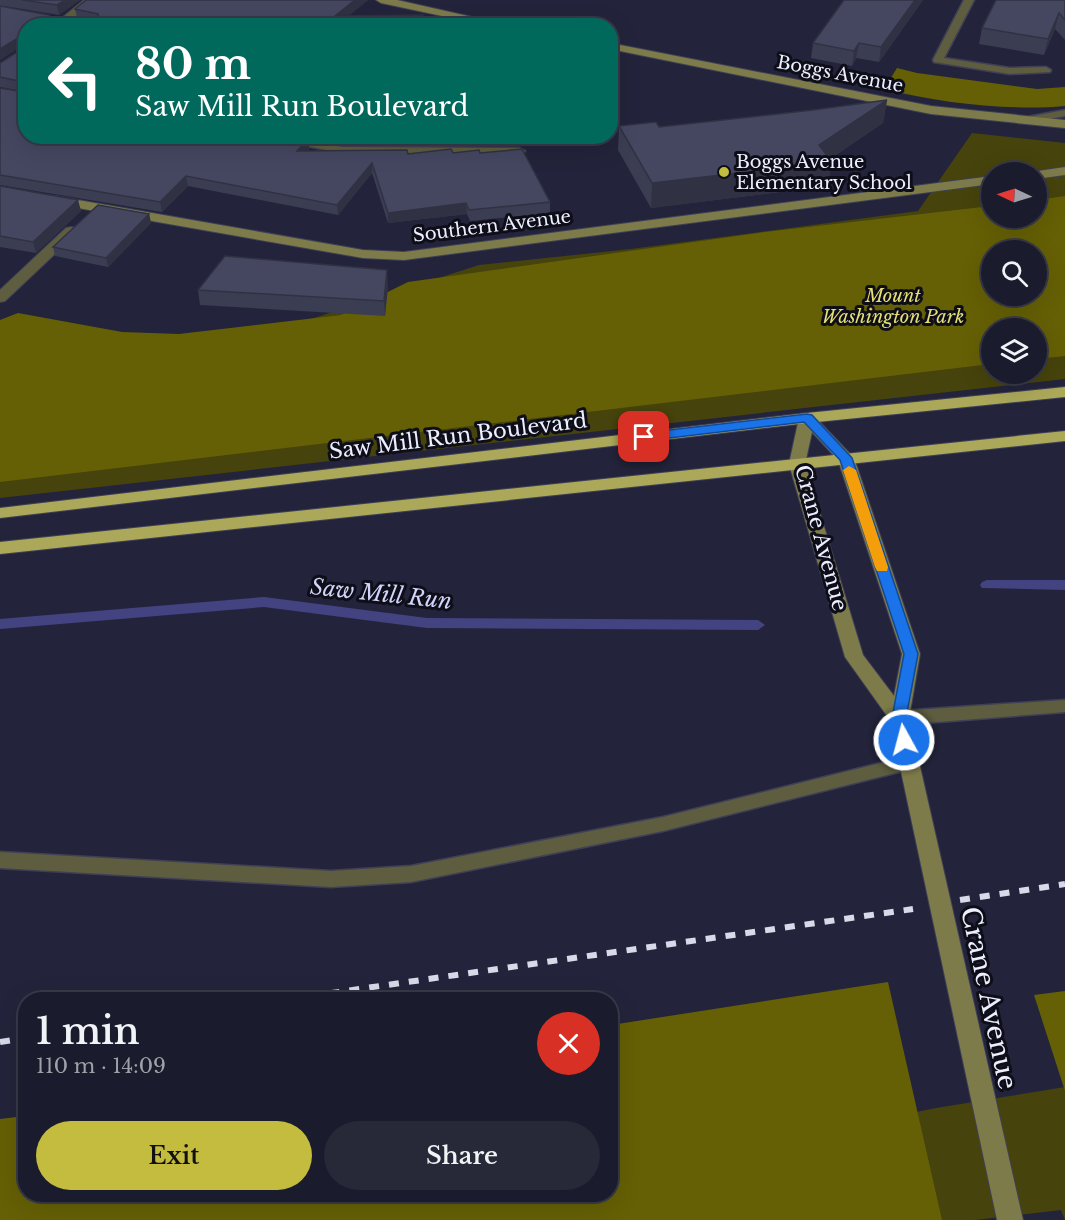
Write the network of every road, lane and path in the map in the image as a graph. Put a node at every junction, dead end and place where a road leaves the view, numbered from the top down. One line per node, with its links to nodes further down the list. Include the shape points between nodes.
1 (91, 0): 4 (street)
2 (381, 0): 5 (street)
3 (969, 0): 7 (lane, via 938,60 1010,71)
4 (63, 18)
5 (468, 18)
6 (618, 48): 9 (street, Boggs Avenue, via 932,110)
7 (1046, 70)
8 (1065, 113): 9 (lane)
9 (1027, 120): 10 (street, Boggs Avenue)
10 (1065, 124)
11 (308, 144): 12 (lane, via 342,150)
12 (519, 151)
13 (1065, 171): 14 (street)
14 (1047, 173)
15 (981, 181): 17 (street, Southern Avenue, via 404,256 363,254)
16 (43, 198): 17 (street, Southern Avenue)
17 (96, 207): 18 (street)
18 (0, 298)
19 (1065, 392): 20 (highway, Saw Mill Run Boulevard)
20 (807, 418): 22 (street, Crane Avenue); 23 (street, Crane Avenue); 24 (highway, Saw Mill Run Boulevard)
21 (1065, 436): 22 (highway)
22 (846, 458): 23 (highway); 27 (street, Crane Avenue, via 911,654)
23 (797, 464): 25 (highway); 27 (street, Crane Avenue, via 854,657)
24 (0, 513)
25 (0, 548)
26 (1065, 706): 27 (lane)
27 (899, 718): 28 (street, Crane Avenue)
28 (909, 763): 29 (lane, via 663,824 411,874 331,879); 30 (street, Crane Avenue)
29 (0, 860)
30 (1010, 1220)

